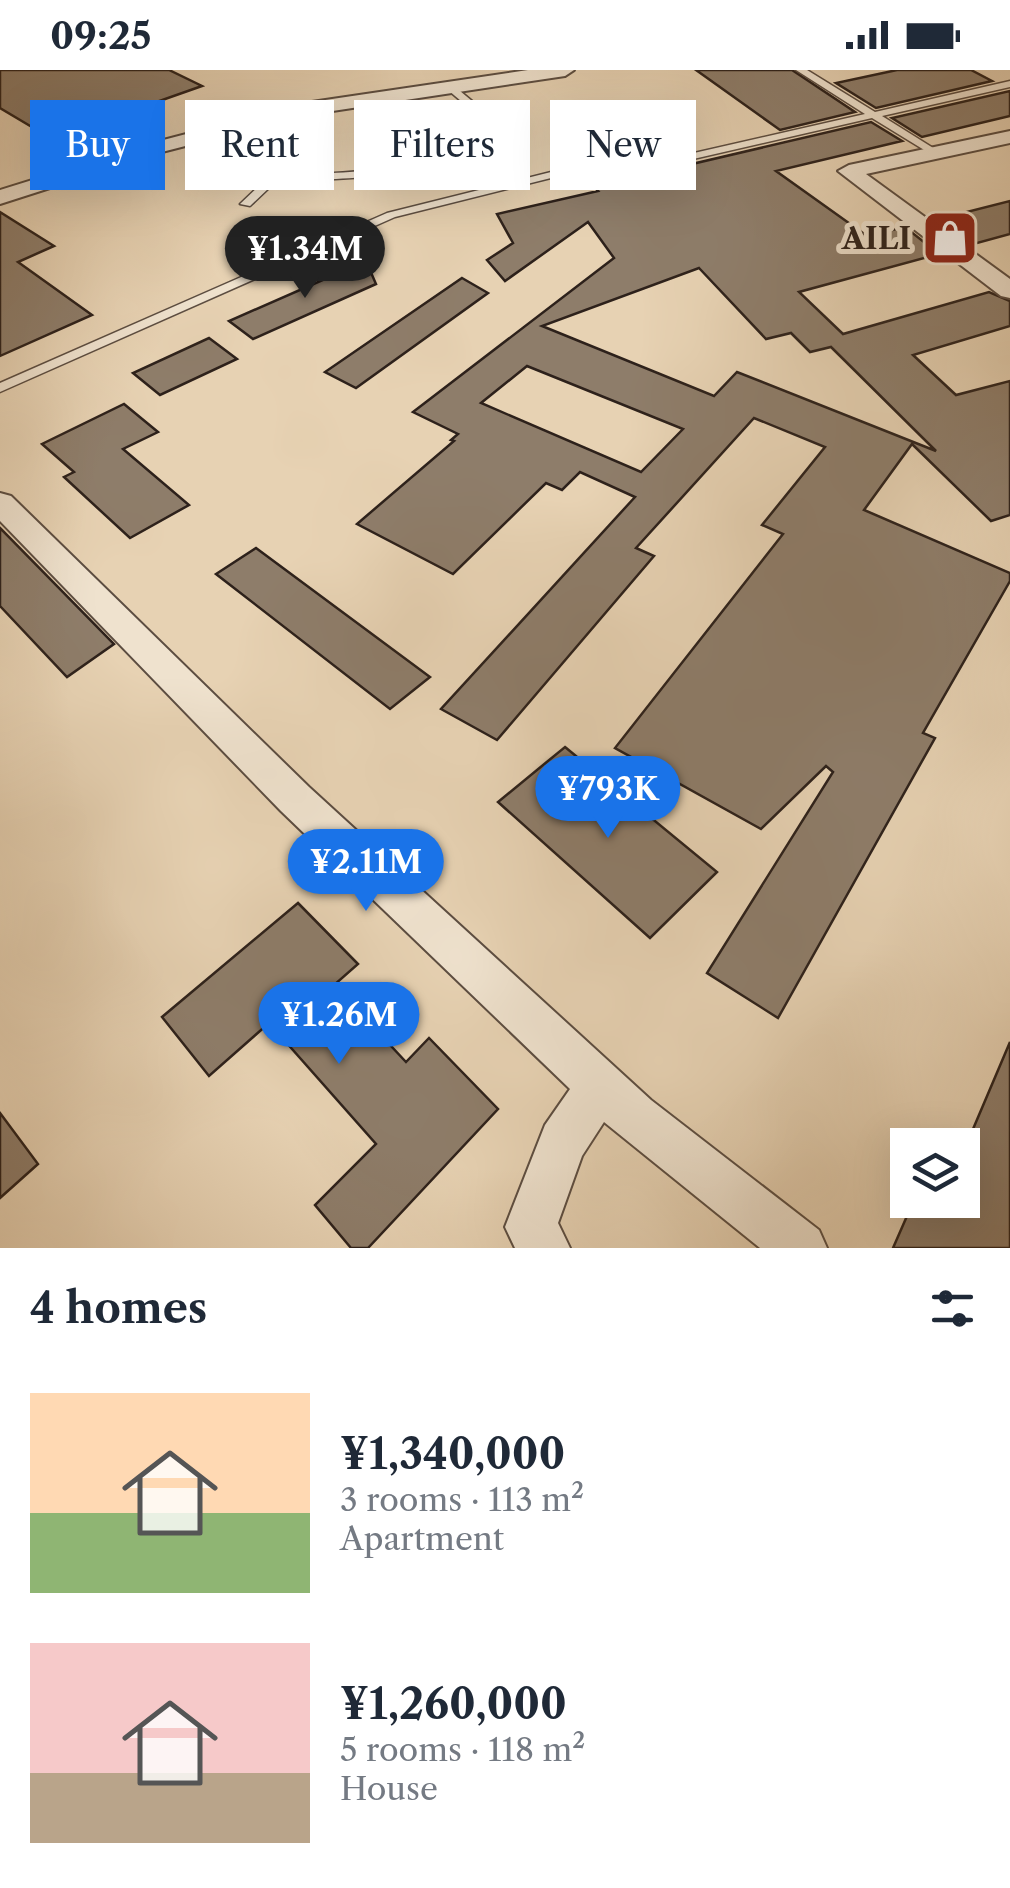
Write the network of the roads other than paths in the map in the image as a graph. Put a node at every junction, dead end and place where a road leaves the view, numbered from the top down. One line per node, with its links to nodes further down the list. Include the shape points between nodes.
1 (565, 70): 4 (street)
2 (801, 70): 5 (lane)
3 (1010, 84): 5 (lane)
4 (450, 88): 10 (street, via 304,109); 11 (lane, via 479,112 474,130 453,149 388,172 281,180)
5 (874, 112): 7 (lane); 8 (lane)
6 (1010, 136): 7 (street)
7 (934, 153): 12 (street, via 850,171)
8 (696, 155)
9 (550, 175): 13 (lane, via 391,215)
10 (0, 197)
11 (246, 204)
12 (1010, 290)
13 (0, 388)
14 (0, 503): 15 (street, via 296,799)
15 (600, 1086): 16 (street, via 562,1142 531,1227); 17 (street)
16 (544, 1248)
17 (801, 1248)

